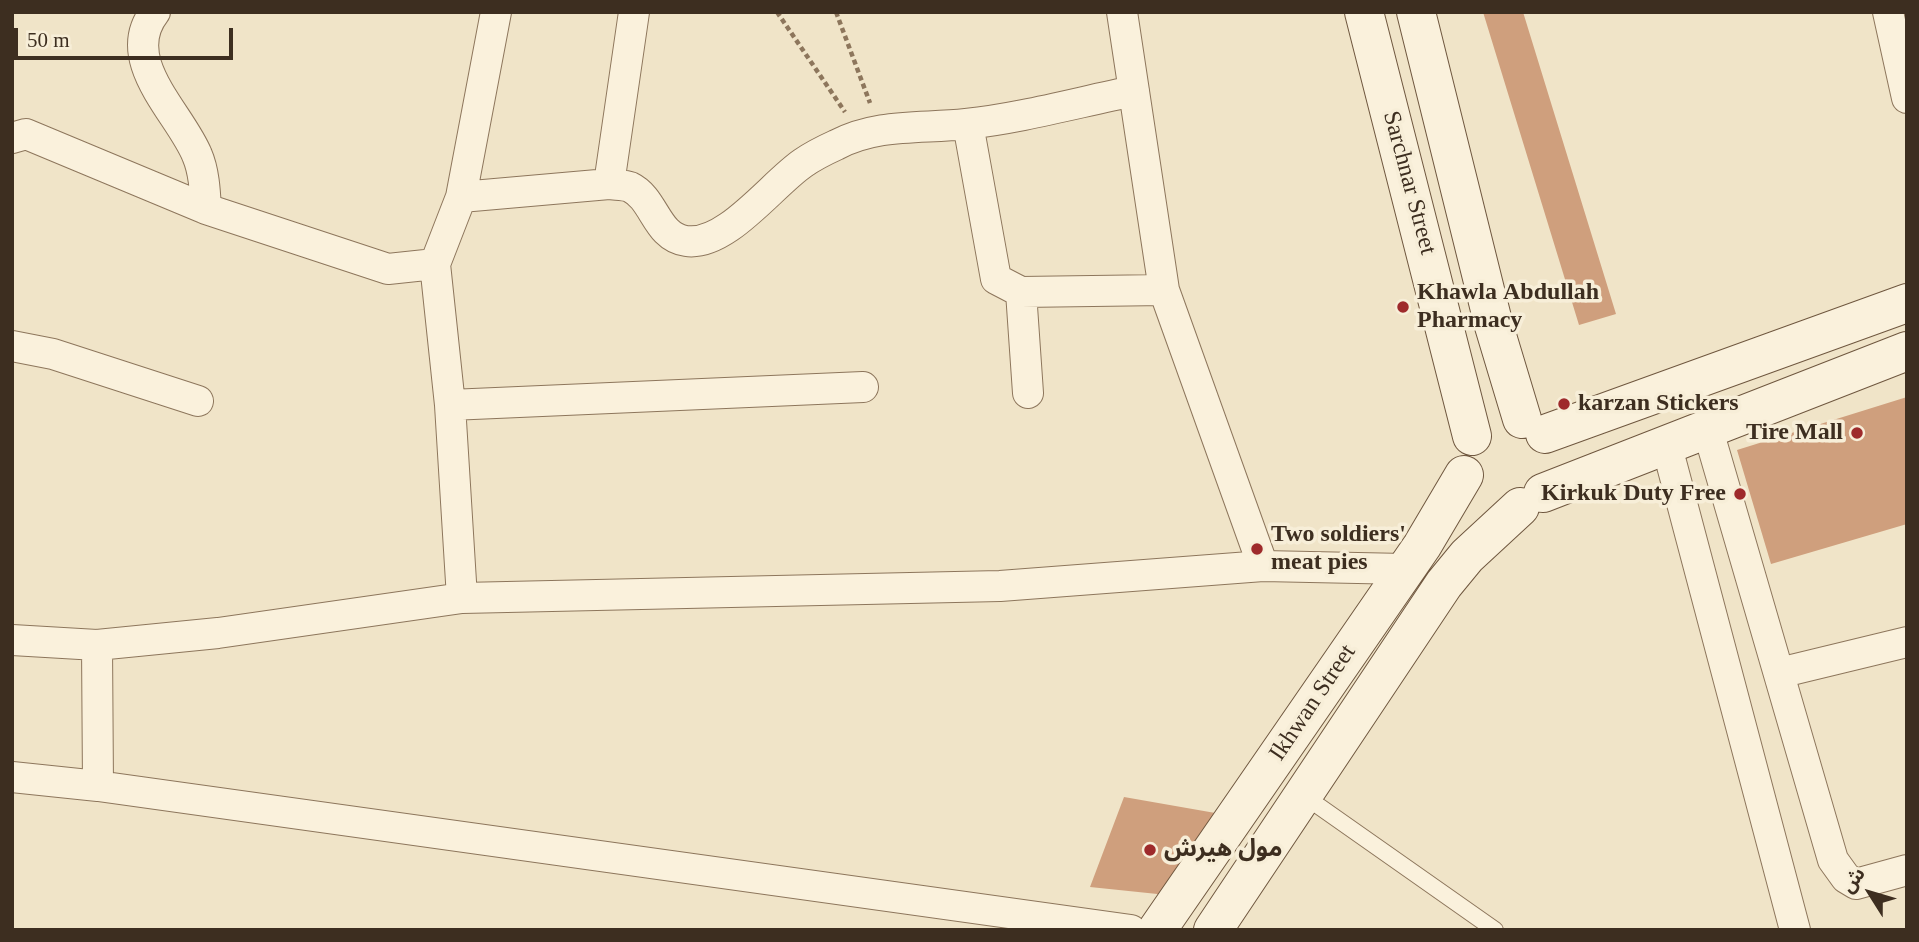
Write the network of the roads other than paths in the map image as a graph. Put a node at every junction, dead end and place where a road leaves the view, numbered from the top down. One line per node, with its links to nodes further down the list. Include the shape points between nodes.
1 (156, 12): 14 (street, via 147,26 146,68 197,155)
2 (496, 12): 13 (street)
3 (634, 12): 12 (street)
4 (1122, 12): 8 (street)
5 (1364, 12): 20 (main road, Sarchnar Street)
6 (1416, 12): 19 (main road, Sarchnar Street)
7 (1888, 12): 9 (street)
8 (1134, 91): 10 (street); 16 (street)
9 (1907, 98)
10 (968, 124): 12 (street, via 879,128 839,143 803,163 720,234 702,240 673,237 630,187); 17 (street, via 996,279)
11 (17, 129): 14 (street)
12 (609, 184): 13 (street)
13 (461, 197): 15 (street)
14 (206, 209): 15 (street, via 388,269)
15 (435, 264): 26 (street)
16 (1164, 290): 17 (street); 33 (street)
17 (1021, 292): 24 (street)
18 (1907, 303): 27 (main road)
19 (1494, 326): 20 (main road); 27 (main road, Sarchnar Street)
20 (1450, 341): 29 (main road, Sarchnar Street)
21 (12, 346): 25 (street, via 53,354)
22 (1907, 351): 28 (main road)
23 (863, 387): 26 (street)
24 (1028, 393)
25 (198, 401)
26 (450, 405): 35 (street)
27 (1533, 426): 29 (main road, via 1494,419); 32 (main road, via 1554,457 1550,481)
28 (1707, 427): 30 (main road); 39 (street)
29 (1472, 436): 31 (main road)
30 (1666, 443): 32 (main road); 48 (street)
31 (1464, 475): 32 (main road, via 1480,498 1506,508); 34 (main road, Ikhwan Street)
32 (1532, 500): 42 (main road, Ikhwan Street, via 1484,539 1444,584)
33 (1263, 566): 34 (street); 35 (street, via 1000,586)
34 (1405, 569): 45 (main road, Ikhwan Street)
35 (462, 598): 38 (street, via 218,633)
36 (12, 640): 38 (street)
37 (1907, 642): 39 (street)
38 (97, 645): 41 (street)
39 (1779, 673): 43 (street, via 1833,860 1856,884)
40 (12, 777): 41 (street)
41 (98, 786): 44 (street)
42 (1303, 795): 46 (main road, Ikhwan Street); 47 (lane)
43 (1907, 870)
44 (1131, 930)
45 (1157, 930)
46 (1213, 930)
47 (1495, 930)
48 (1795, 930)

